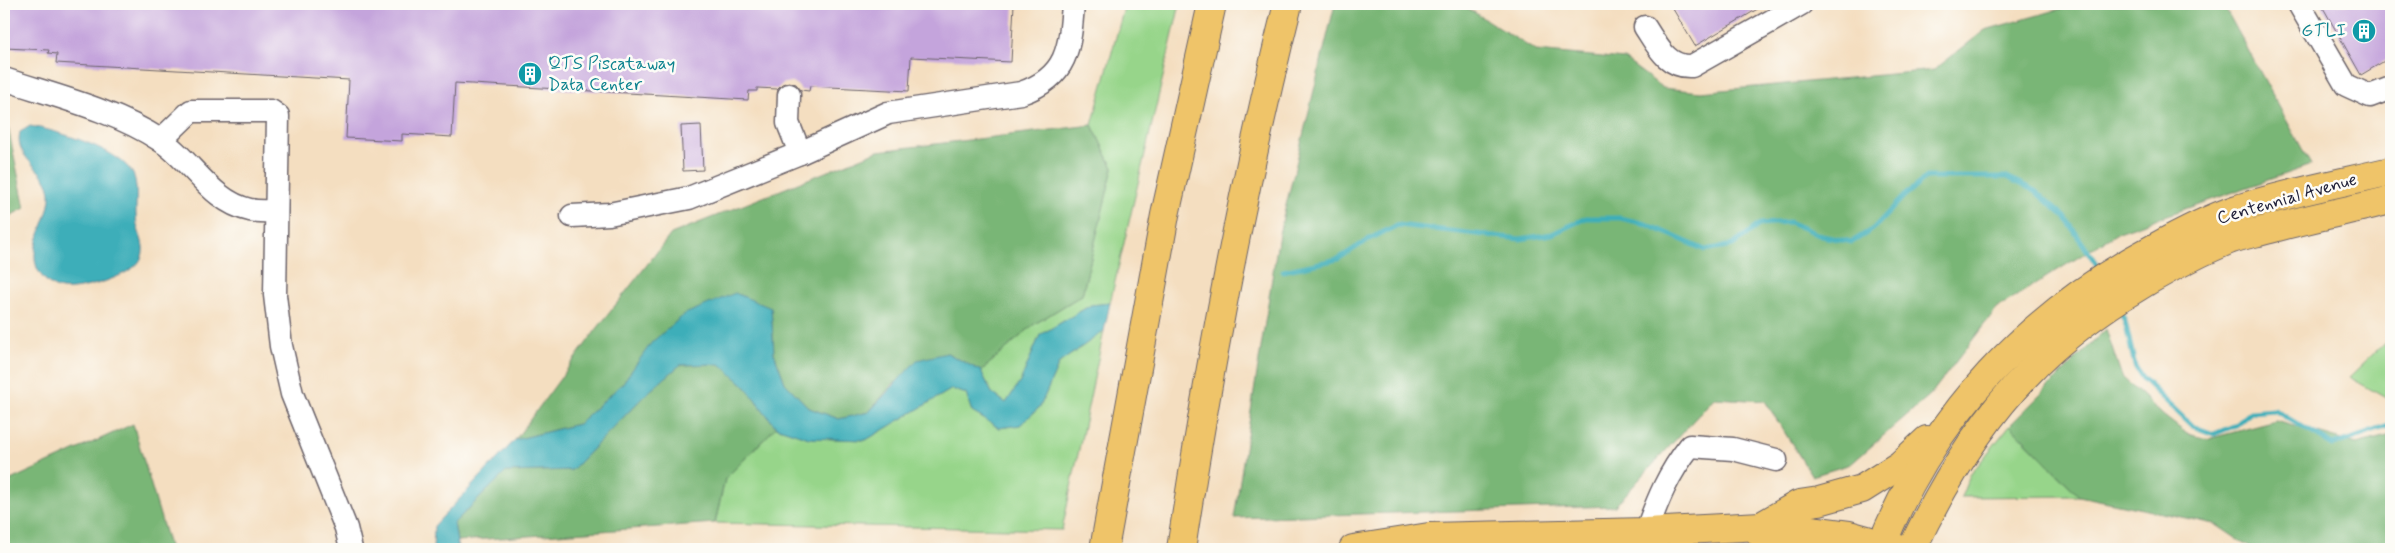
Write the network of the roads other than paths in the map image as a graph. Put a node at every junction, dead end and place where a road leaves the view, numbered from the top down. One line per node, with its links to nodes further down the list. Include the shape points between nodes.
1 (1073, 4): 11 (lane, via 1070,45 1061,64 1036,88 888,113)
2 (1212, 4): 18 (highway, via 1165,215)
3 (1288, 4): 25 (highway, via 1251,163)
4 (1801, 4): 6 (lane, via 1692,66 1674,64)
5 (2299, 4): 8 (lane, via 2346,85 2370,96)
6 (1645, 27)
7 (4, 79): 10 (lane, via 102,112)
8 (2391, 88)
9 (789, 95): 11 (lane, via 788,124)
10 (161, 140): 14 (lane, via 214,190 238,206); 14 (lane, via 191,111 272,111 279,120)
11 (800, 153): 15 (lane, via 690,198 609,214)
12 (2391, 171): 16 (highway, Centennial Avenue, via 2236,210 2184,232 2118,267 2044,320 2004,357)
13 (2391, 200): 28 (highway, Centennial Avenue, via 2231,240 2174,267 2098,314 2028,372 2000,406 1947,480)
14 (276, 211): 22 (lane, via 275,295 281,346 292,394 346,528)
15 (572, 216)
16 (1951, 420): 19 (highway, via 1900,465 1862,489 1799,504); 21 (highway, Centennial Avenue, via 1911,484)
17 (1776, 460): 20 (lane, via 1733,449 1690,446 1663,486)
18 (1109, 515): 23 (highway); 24 (highway)
19 (1753, 527): 20 (highway); 21 (highway, via 1817,530); 27 (highway)
20 (1663, 537): 26 (highway, via 1429,537)
21 (1888, 547)
22 (351, 549)
23 (1096, 549)
24 (1104, 549)
25 (1181, 549)
26 (1353, 549)
27 (1799, 549)
28 (1912, 549)

